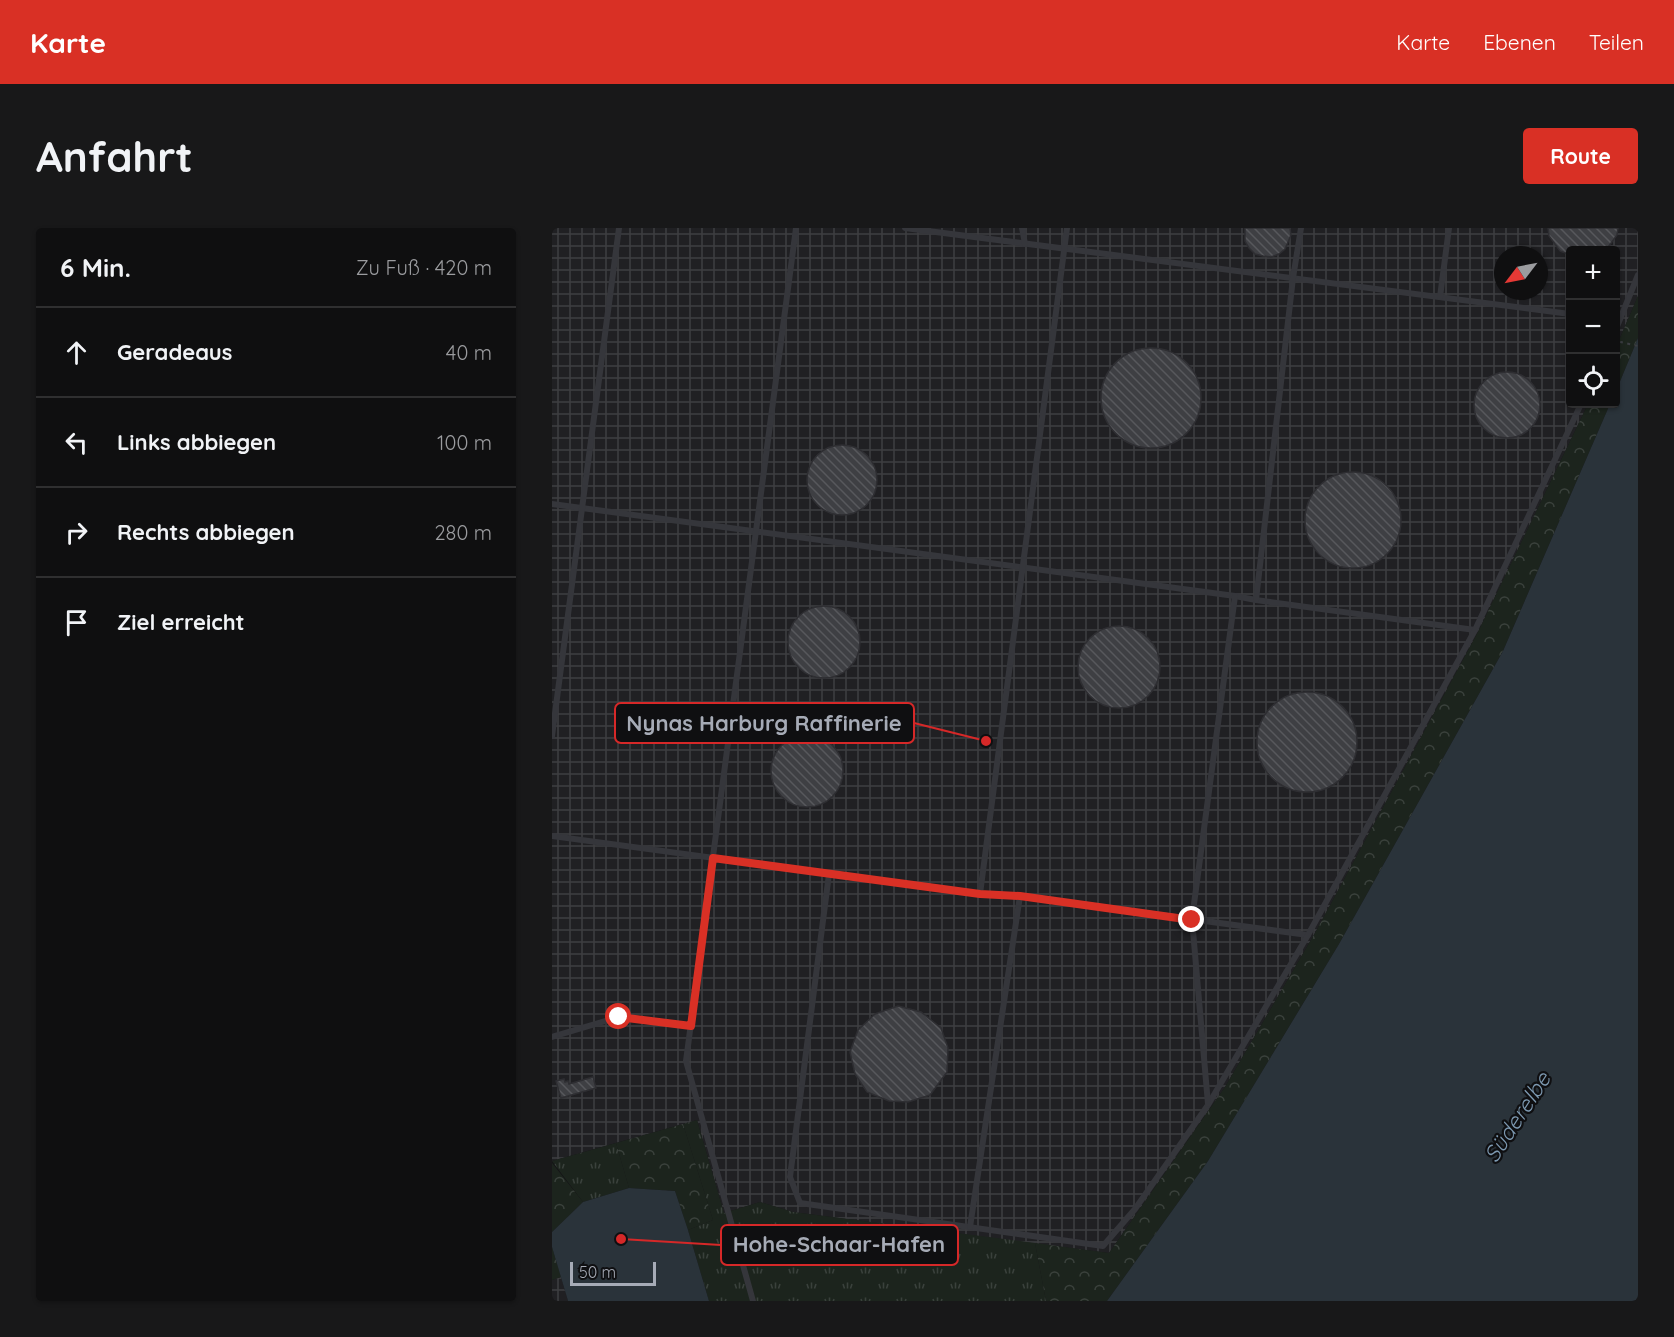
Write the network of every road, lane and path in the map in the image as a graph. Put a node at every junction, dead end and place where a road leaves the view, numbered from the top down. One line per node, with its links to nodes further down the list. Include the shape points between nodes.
1 (619, 228): 20 (lane)
2 (796, 228): 21 (lane)
3 (905, 228): 8 (lane)
4 (1023, 228): 9 (lane)
5 (1067, 228): 10 (lane)
6 (1301, 228): 12 (lane)
7 (1449, 228): 13 (lane)
8 (940, 230): 9 (lane)
9 (1025, 244): 10 (lane)
10 (1064, 249): 12 (lane); 22 (lane)
11 (1638, 275): 15 (lane)
12 (1293, 278): 13 (lane); 24 (lane)
13 (1440, 297): 14 (lane)
14 (1566, 313)
15 (1620, 316)
16 (1620, 343): 17 (path)
17 (1638, 346)
18 (1579, 408): 25 (lane)
19 (552, 504): 20 (lane)
20 (582, 508): 21 (lane); 26 (lane)
21 (756, 531): 22 (lane); 28 (lane)
22 (1023, 567): 23 (lane); 30 (lane)
23 (1235, 596): 24 (lane); 32 (lane)
24 (1256, 600): 25 (lane)
25 (1475, 630): 33 (lane)
26 (552, 736)
27 (552, 836): 28 (lane)
28 (713, 858): 29 (lane); 34 (lane)
29 (829, 874): 30 (lane); 37 (lane, via 790,1177 800,1203)
30 (980, 894): 31 (lane)
31 (1020, 896): 32 (lane); 37 (lane)
32 (1192, 920): 33 (lane); 36 (lane)
33 (1308, 935): 36 (lane)
34 (691, 1026): 35 (lane, via 619,1017); 38 (lane, via 686,1061)
35 (552, 1037)
36 (1208, 1105): 37 (lane, via 1135,1209 1103,1246)
37 (970, 1227)
38 (753, 1301)

